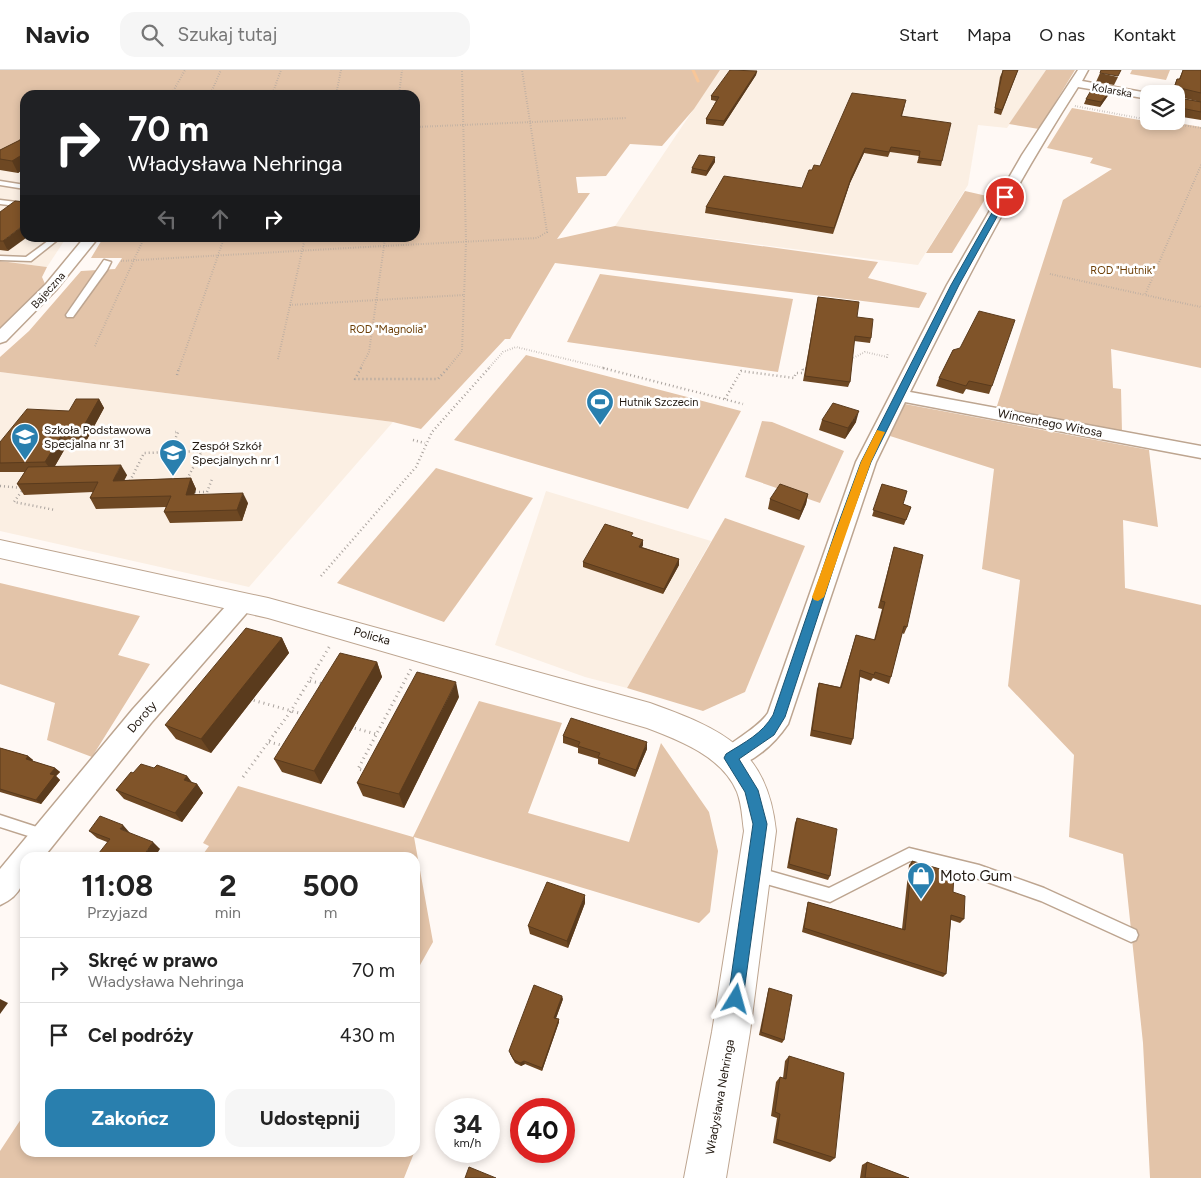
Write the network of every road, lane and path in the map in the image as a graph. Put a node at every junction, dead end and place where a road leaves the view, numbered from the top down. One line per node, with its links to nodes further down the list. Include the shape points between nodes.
1 (185, 70): 10 (path)
2 (221, 70): 11 (path)
3 (281, 70): 12 (path)
4 (341, 70): 13 (path)
5 (402, 70): 14 (path)
6 (462, 70): 20 (path)
7 (522, 70): 19 (path)
8 (1083, 70): 9 (street)
9 (1076, 84): 15 (street, Kolarska); 16 (street)
10 (174, 90)
11 (212, 90)
12 (274, 90)
13 (337, 90)
14 (400, 90)
15 (1140, 95)
16 (1062, 104): 18 (path); 57 (street, via 1012,183)
17 (627, 118): 19 (path)
18 (1140, 118)
19 (529, 122): 20 (path); 35 (path, via 547,232 537,238)
20 (463, 125): 22 (path); 35 (path)
21 (1185, 126): 23 (path)
22 (420, 127)
23 (1201, 128)
24 (1201, 165): 45 (path)
25 (0, 183): 26 (lane)
26 (20, 186)
27 (0, 202): 28 (lane)
28 (20, 204)
29 (50, 242): 39 (lane, via 28,258)
30 (88, 242): 50 (street, Bajeczna, via 52,287)
31 (142, 242): 41 (path)
32 (223, 242): 38 (path)
33 (303, 242): 37 (path)
34 (384, 242): 36 (path)
35 (466, 242): 36 (path); 44 (path)
36 (384, 246): 37 (path); 46 (path)
37 (302, 251): 38 (path); 47 (path)
38 (218, 255): 41 (path); 56 (path)
39 (0, 258)
40 (121, 260): 41 (path)
41 (134, 260): 51 (path)
42 (107, 262): 49 (lane)
43 (1050, 274): 45 (path)
44 (464, 295): 46 (path); 46 (path, via 462,351 438,379 355,380 369,352)
45 (1145, 295): 48 (path)
46 (376, 300): 47 (path)
47 (290, 305): 53 (path)
48 (1201, 307)
49 (70, 315)
50 (0, 338)
51 (95, 346)
52 (888, 354): 54 (path, via 887,357 865,352)
53 (278, 359)
54 (843, 363)
55 (812, 369): 58 (path, via 804,368 802,374 796,373 794,378 741,371)
56 (177, 375)
57 (898, 394): 64 (street, Wincentego Witosa); 89 (street, via 866,462 844,521 779,717 760,740)
58 (726, 399): 59 (path); 62 (path, via 516,347 502,352)
59 (743, 404)
60 (175, 432): 63 (path, via 178,432)
61 (413, 440): 62 (path)
62 (425, 443): 74 (path, via 416,466)
63 (170, 452): 66 (path, via 202,452); 67 (path, via 144,453)
64 (1201, 452)
65 (212, 479): 71 (path, via 207,492)
66 (187, 480)
67 (130, 481)
68 (27, 484): 70 (path)
69 (0, 486): 70 (path)
70 (24, 488): 72 (path, via 14,502)
71 (195, 492)
72 (55, 510)
73 (0, 549): 75 (street, Policka)
74 (321, 576)
75 (243, 602): 89 (street, Policka, via 637,712 695,732); 93 (street, Doroty, via 142,716)
76 (332, 642): 78 (path)
77 (414, 664): 81 (path)
78 (310, 681): 79 (path); 83 (path)
79 (326, 685)
80 (243, 698): 83 (path)
81 (393, 703): 82 (path); 86 (path)
82 (402, 705)
83 (291, 711): 84 (path); 87 (path)
84 (310, 716)
85 (347, 726): 86 (path)
86 (376, 734): 90 (path, via 358,769)
87 (269, 742): 88 (path); 91 (path)
88 (287, 747)
89 (731, 758): 96 (street, Władysława Nehringa, via 751,790 759,816)
90 (375, 774)
91 (243, 777)
92 (0, 821): 93 (lane)
93 (44, 835): 94 (street, Doroty)
94 (31, 852)
95 (20, 866): 97 (street, Doroty)
96 (754, 873): 98 (lane, via 830,894 909,854 979,872 1044,895); 99 (street, Władysława Nehringa)
97 (0, 891)
98 (1132, 936)
99 (705, 1178)

